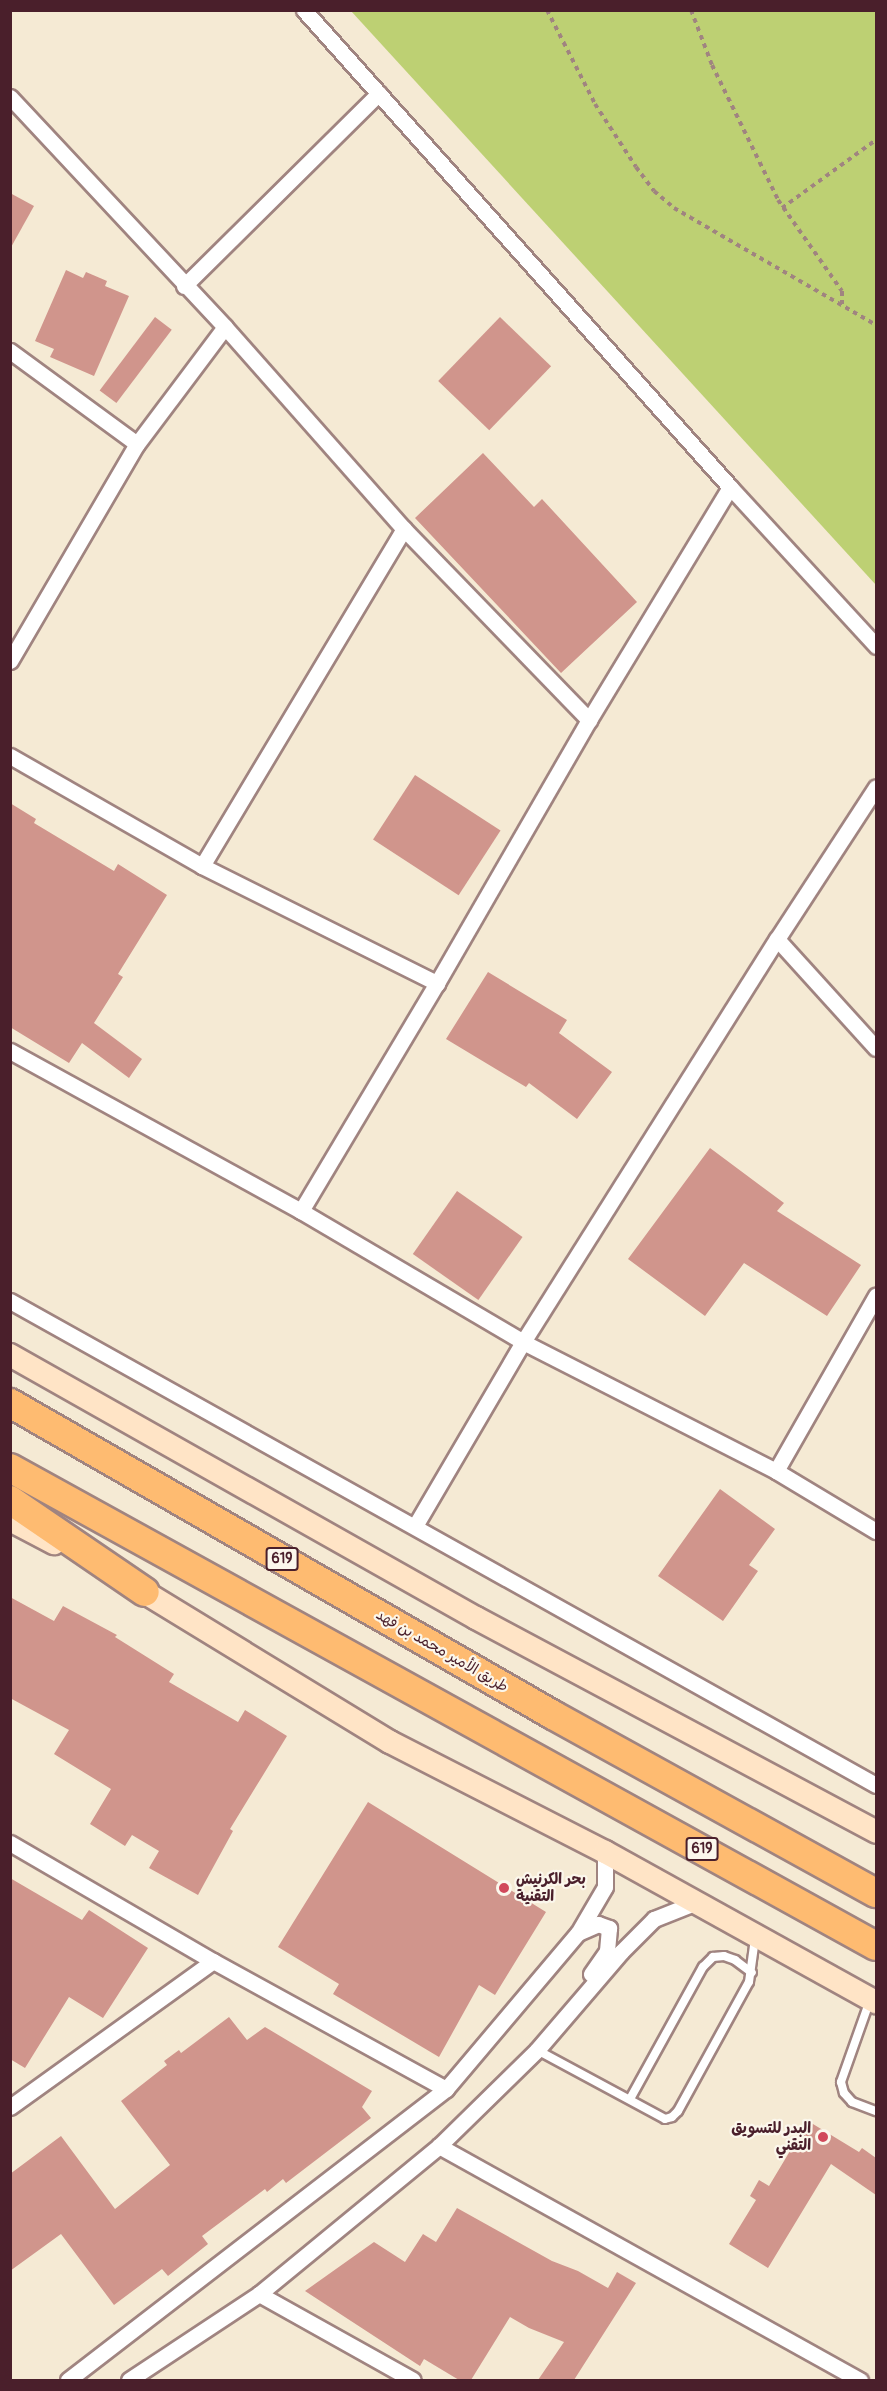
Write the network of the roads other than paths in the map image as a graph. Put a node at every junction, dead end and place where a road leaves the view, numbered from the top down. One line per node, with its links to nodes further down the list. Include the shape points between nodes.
1 (304, 10): 2 (street)
2 (379, 93): 4 (street); 8 (street)
3 (10, 97): 4 (street)
4 (184, 285): 5 (street)
5 (225, 327): 7 (street); 9 (street)
6 (10, 351): 7 (street)
7 (137, 444): 11 (street)
8 (730, 487): 10 (street); 12 (street)
9 (404, 529): 12 (street); 15 (street)
10 (876, 646)
11 (10, 662)
12 (589, 720): 17 (street)
13 (10, 756): 15 (street)
14 (876, 788): 16 (street)
15 (202, 866): 17 (street)
16 (777, 939): 18 (street); 23 (street)
17 (437, 982): 20 (street)
18 (876, 1048)
19 (10, 1051): 20 (street)
20 (301, 1211): 23 (street)
21 (876, 1296): 27 (street)
22 (10, 1301): 29 (street)
23 (524, 1342): 27 (street); 29 (street)
24 (10, 1354): 33 (main road, via 476,1618)
25 (10, 1403): 36 (highway, طريق الأمير محمد بن فهد / 619, via 553,1715)
26 (10, 1468): 40 (highway, 619)
27 (776, 1471): 30 (street)
28 (12, 1518): 31 (highway)
29 (415, 1526): 32 (street)
30 (876, 1531)
31 (145, 1592): 35 (main road, via 390,1742)
32 (876, 1785)
33 (876, 1832)
34 (10, 1843): 41 (street)
35 (605, 1852): 37 (main road); 38 (street, via 605,1887)
36 (876, 1893)
37 (697, 1902): 39 (main road); 44 (street, via 654,1919)
38 (578, 1933): 44 (street, via 598,1924 609,1928 607,1951); 45 (street)
39 (756, 1934): 42 (lane); 43 (main road)
40 (876, 1946)
41 (213, 1960): 45 (street); 47 (street)
42 (752, 1973): 46 (lane, via 724,1956 713,1957 703,1967); 46 (lane, via 678,2111 665,2119)
43 (874, 2000): 48 (lane, via 841,2082 852,2102)
44 (537, 2050): 46 (lane); 49 (street)
45 (446, 2089): 51 (street)
46 (630, 2099)
47 (12, 2105)
48 (876, 2111)
49 (439, 2146): 50 (street); 54 (street)
50 (259, 2295): 52 (street); 53 (street)
51 (68, 2380)
52 (129, 2380)
53 (413, 2380)
54 (860, 2380)

